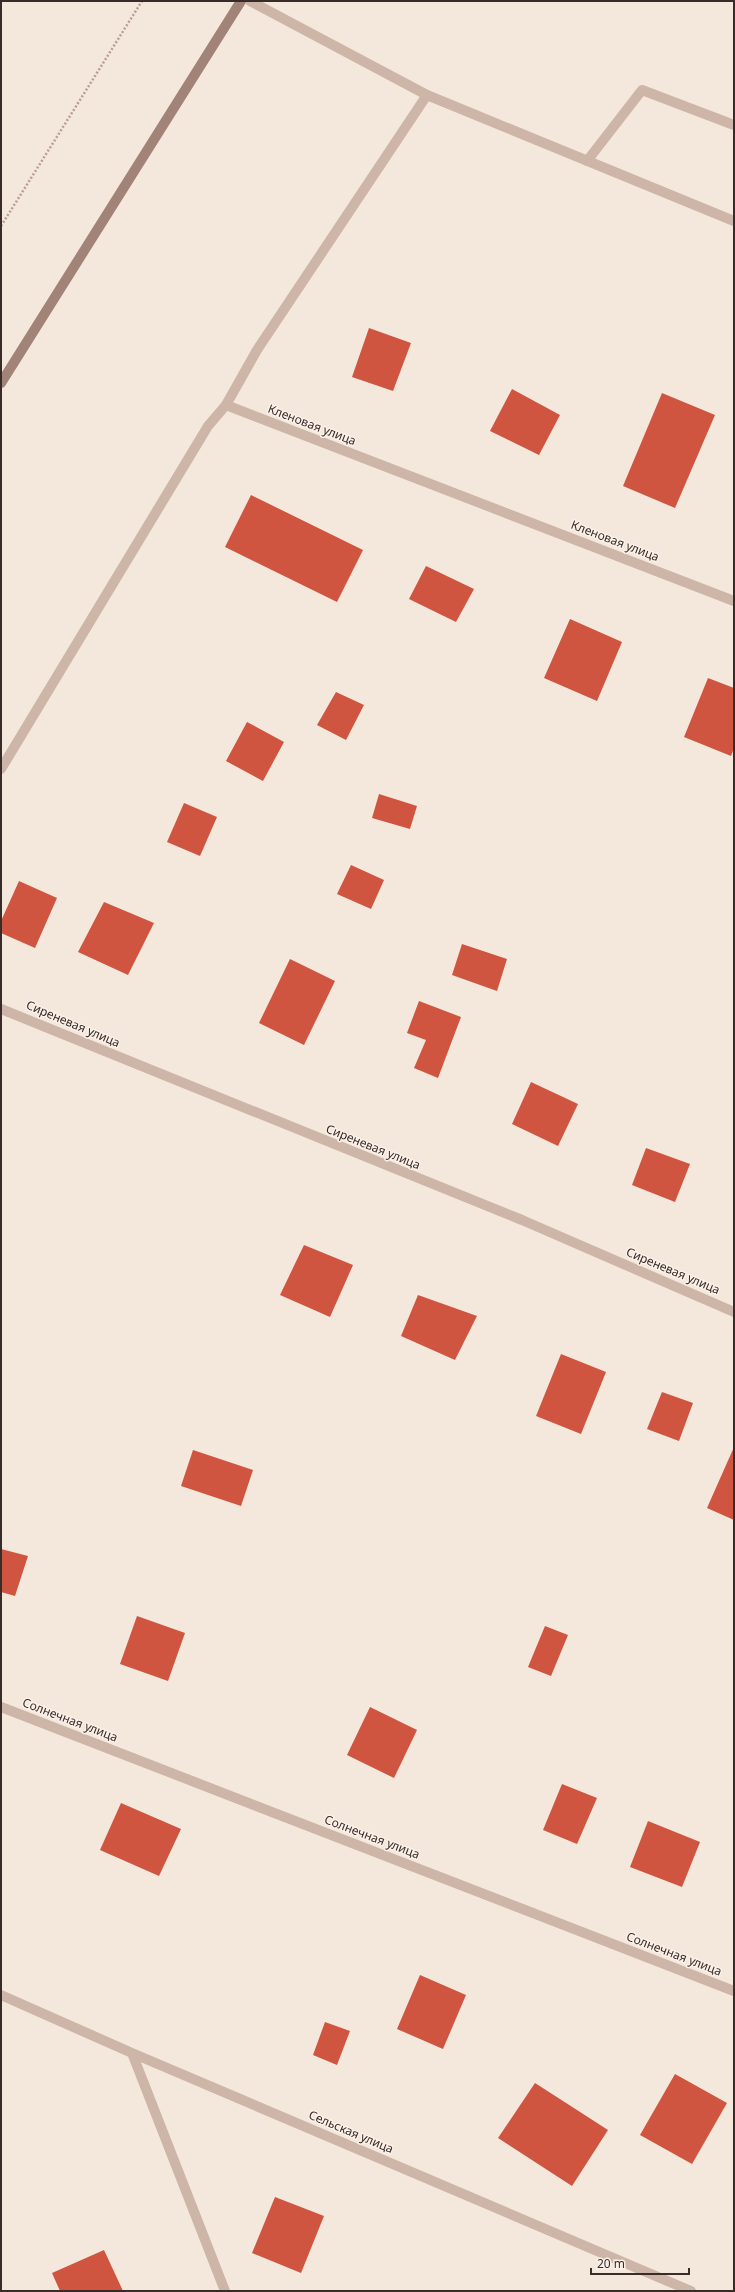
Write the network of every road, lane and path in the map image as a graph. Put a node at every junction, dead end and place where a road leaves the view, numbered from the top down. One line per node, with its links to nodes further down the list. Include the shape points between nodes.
1 (142, 1): 8 (path)
2 (241, 1): 9 (main road)
3 (250, 1): 4 (street)
4 (427, 95): 6 (street); 10 (street, via 256,350)
5 (734, 125): 6 (street, via 642,90)
6 (587, 161): 7 (street)
7 (734, 222)
8 (1, 226)
9 (1, 383)
10 (226, 405): 11 (street, Кленовая улица); 12 (street, via 208,426)
11 (734, 601)
12 (1, 769)
13 (1, 1009): 14 (street, Сиреневая улица, via 522,1220)
14 (734, 1312)
15 (1, 1707): 16 (street, Солнечная улица)
16 (734, 1991)
17 (1, 1995): 18 (street, Сельская улица)
18 (132, 2053): 19 (street); 20 (street, Сельская улица)
19 (225, 2291)
20 (691, 2291)

